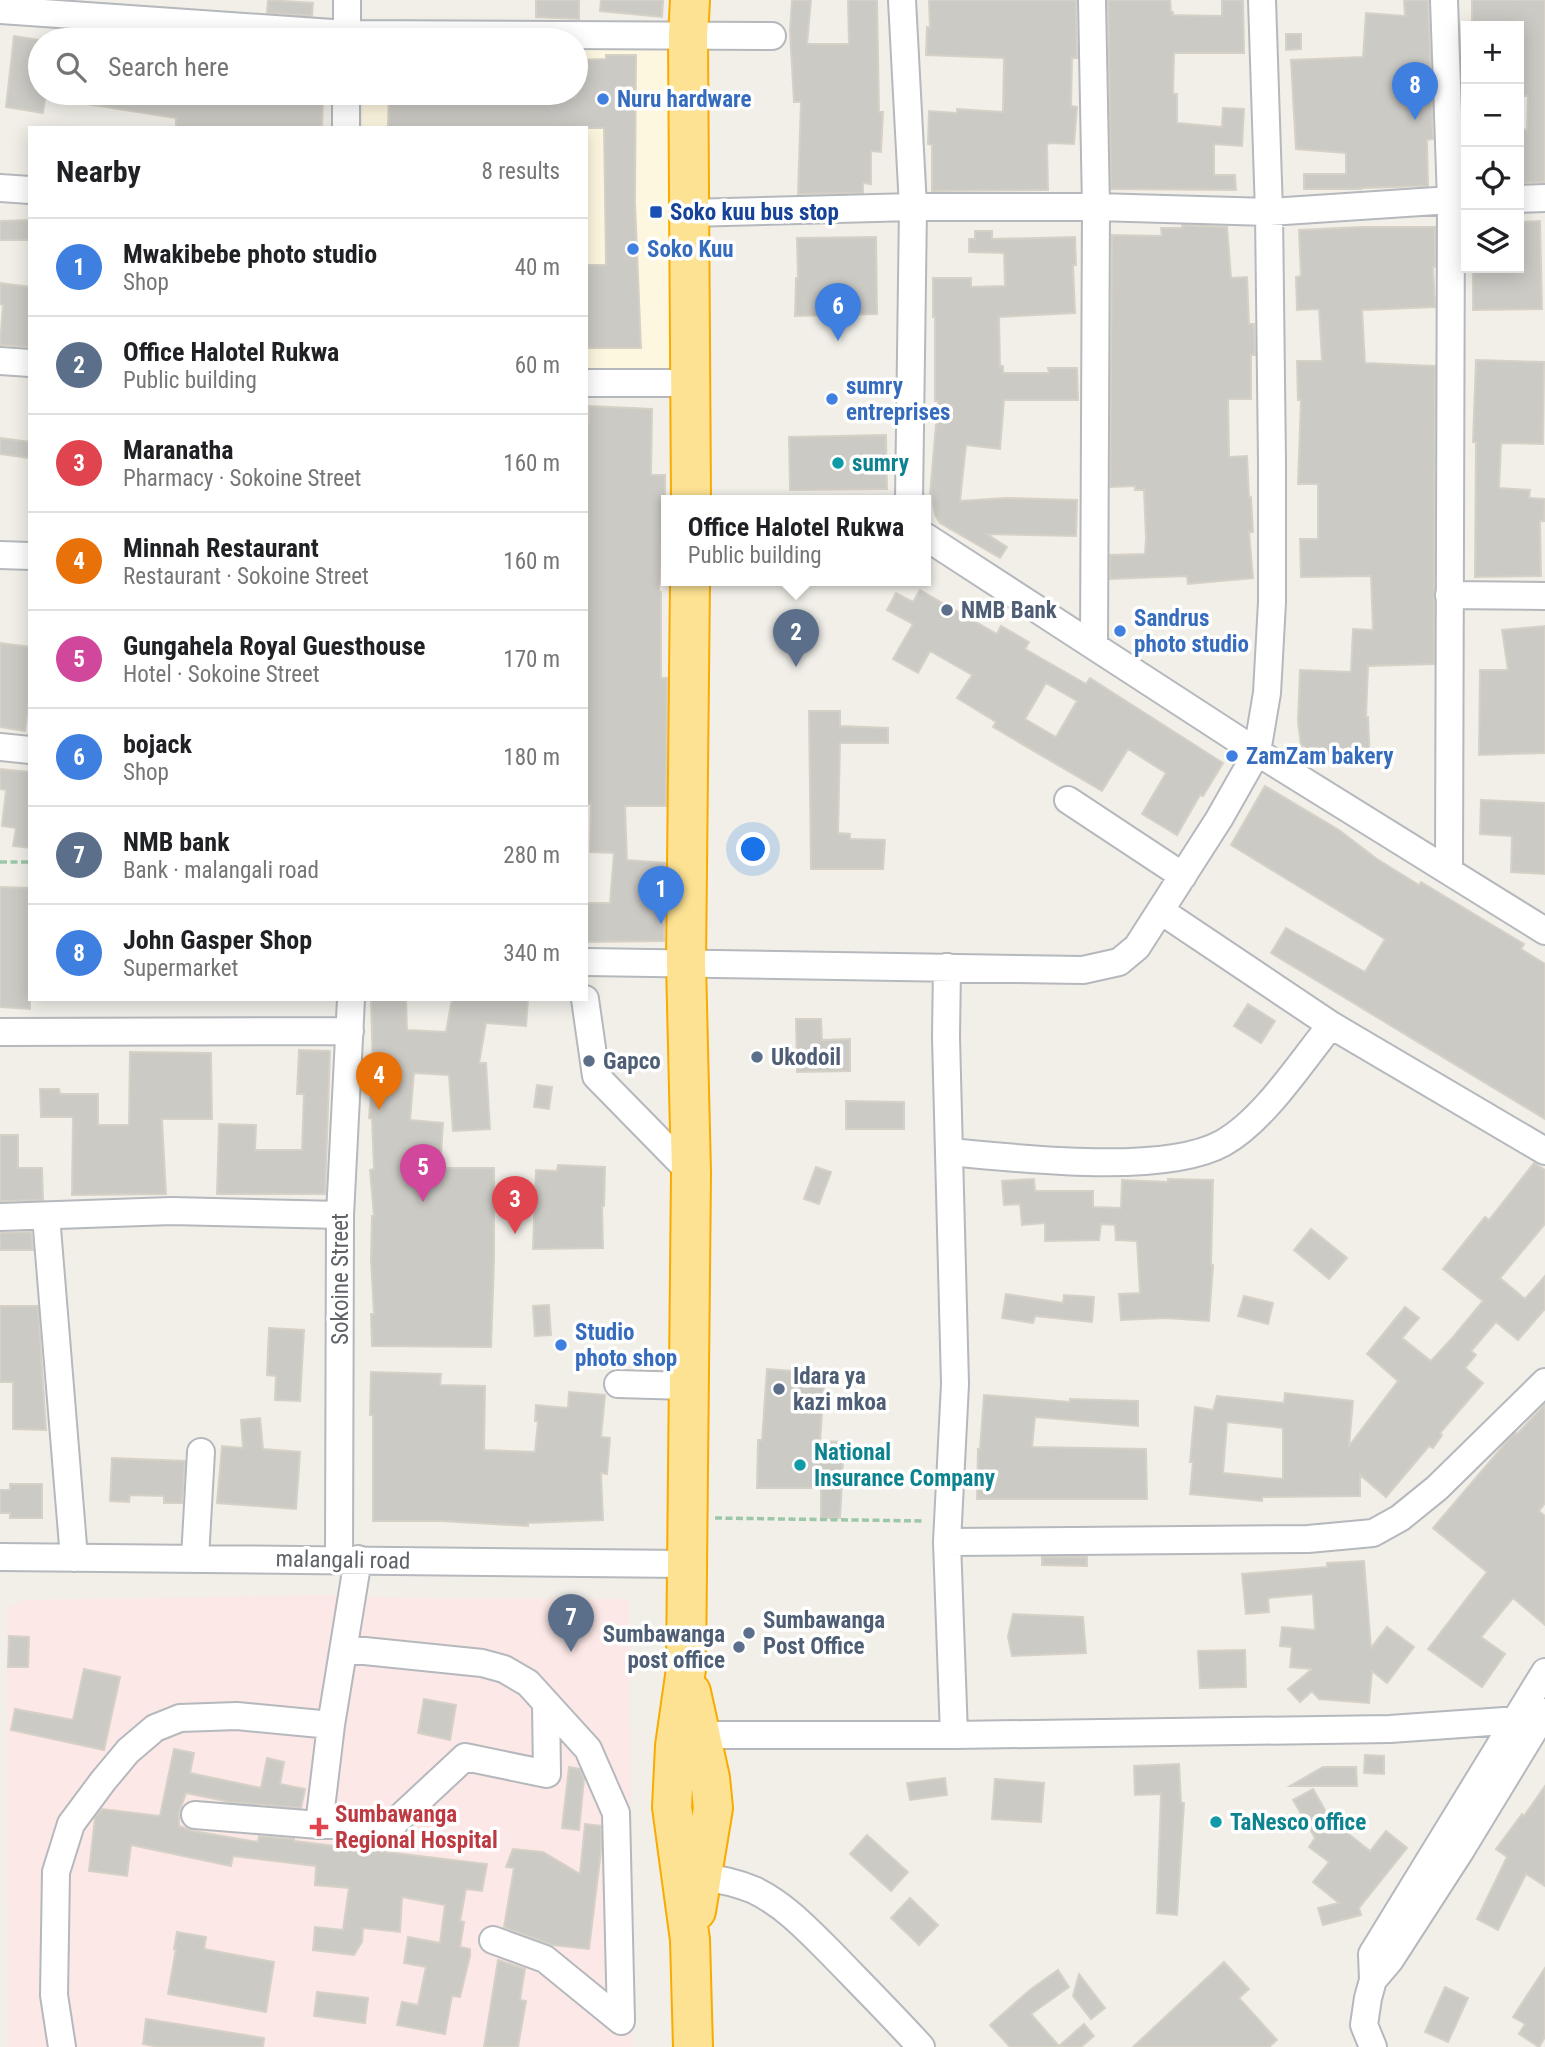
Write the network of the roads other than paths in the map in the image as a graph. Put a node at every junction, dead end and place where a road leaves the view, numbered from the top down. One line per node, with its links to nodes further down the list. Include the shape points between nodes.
1 (347, 0): 9 (street)
2 (902, 0): 19 (street)
3 (1091, 0): 20 (street)
4 (1262, 0): 21 (street)
5 (1444, 0): 18 (street)
6 (0, 10): 8 (street)
7 (689, 18): 10 (street); 11 (street); 22 (highway)
8 (231, 28)
9 (347, 28)
10 (509, 28)
11 (772, 36)
12 (346, 105): 13 (street)
13 (346, 126)
14 (0, 188): 15 (street)
15 (28, 190)
16 (1545, 198): 17 (street)
17 (1524, 199)
18 (1458, 200): 21 (street); 33 (street)
19 (913, 207): 20 (street); 22 (street); 28 (street)
20 (1096, 207): 21 (street); 35 (street)
21 (1269, 212): 38 (street, via 1272,602 1267,693)
22 (688, 213): 26 (highway)
23 (0, 360): 24 (street)
24 (28, 363)
25 (588, 383): 26 (street)
26 (690, 383): 27 (highway)
27 (691, 495)
28 (909, 495)
29 (931, 540): 35 (street)
30 (0, 555): 31 (street)
31 (28, 556)
32 (690, 586): 45 (highway)
33 (1449, 595): 34 (street); 40 (street)
34 (1545, 596)
35 (1094, 645): 38 (street)
36 (0, 747): 37 (street)
37 (28, 750)
38 (1257, 752): 40 (street); 41 (street)
39 (1068, 800): 41 (street)
40 (1449, 870): 43 (street)
41 (1183, 876): 42 (street)
42 (1161, 911): 46 (street, via 1137,947 1119,962 1083,970); 49 (street)
43 (1545, 931)
44 (588, 962): 45 (street)
45 (686, 963): 46 (street); 54 (highway)
46 (947, 967): 53 (street)
47 (351, 1001): 50 (street, Sokoine Street)
48 (585, 1001): 54 (street, via 596,1076)
49 (1331, 1025): 52 (street); 53 (street, via 1261,1112 1225,1142 1203,1152 1125,1161 1046,1161)
50 (350, 1031): 51 (street); 55 (street, Sokoine Street)
51 (0, 1032)
52 (1545, 1151)
53 (949, 1152): 62 (street, via 955,1384)
54 (691, 1172): 60 (highway)
55 (340, 1215): 56 (street, via 172,1211); 66 (street, Sokoine Street)
56 (46, 1216): 57 (street); 64 (street)
57 (0, 1217)
58 (1545, 1382): 62 (street, via 1437,1488 1373,1533 1308,1539)
59 (618, 1384): 60 (street)
60 (688, 1386): 67 (highway)
61 (201, 1452): 65 (street)
62 (947, 1532): 75 (street)
63 (0, 1557): 64 (street, malangali road)
64 (74, 1558): 65 (street, malangali road)
65 (195, 1558): 66 (street, malangali road)
66 (348, 1559): 67 (street, malangali road); 68 (street, Sokoine Street)
67 (686, 1564): 69 (highway)
68 (345, 1650): 71 (street, via 493,1666 528,1683); 73 (street, Sokoine Street)
69 (686, 1670): 74 (highway); 77 (highway)
70 (1545, 1672): 72 (street)
71 (546, 1703): 80 (street, via 547,1774 465,1757 391,1825); 82 (street, via 588,1749 616,1813 621,2021 545,1959)
72 (1531, 1722): 75 (street, via 1390,1729); 87 (street, via 1397,1949 1373,1980 1364,2025)
73 (331, 1725): 80 (street, Sokoine Street); 84 (street, via 237,1716 180,1718 155,1728 128,1751 71,1824 56,1872 54,1995)
74 (702, 1734): 75 (street); 76 (highway)
75 (954, 1735)
76 (710, 1778): 77 (highway, via 690,1775); 79 (highway)
77 (673, 1799): 79 (highway, via 691,1821); 83 (highway)
78 (195, 1815): 80 (street)
79 (712, 1815): 81 (highway)
80 (319, 1825)
81 (702, 1877): 83 (highway); 86 (street, via 753,1890 778,1904)
82 (493, 1940)
83 (690, 1940): 85 (highway)
84 (62, 2047)
85 (693, 2047)
86 (921, 2047)
87 (1373, 2047)

